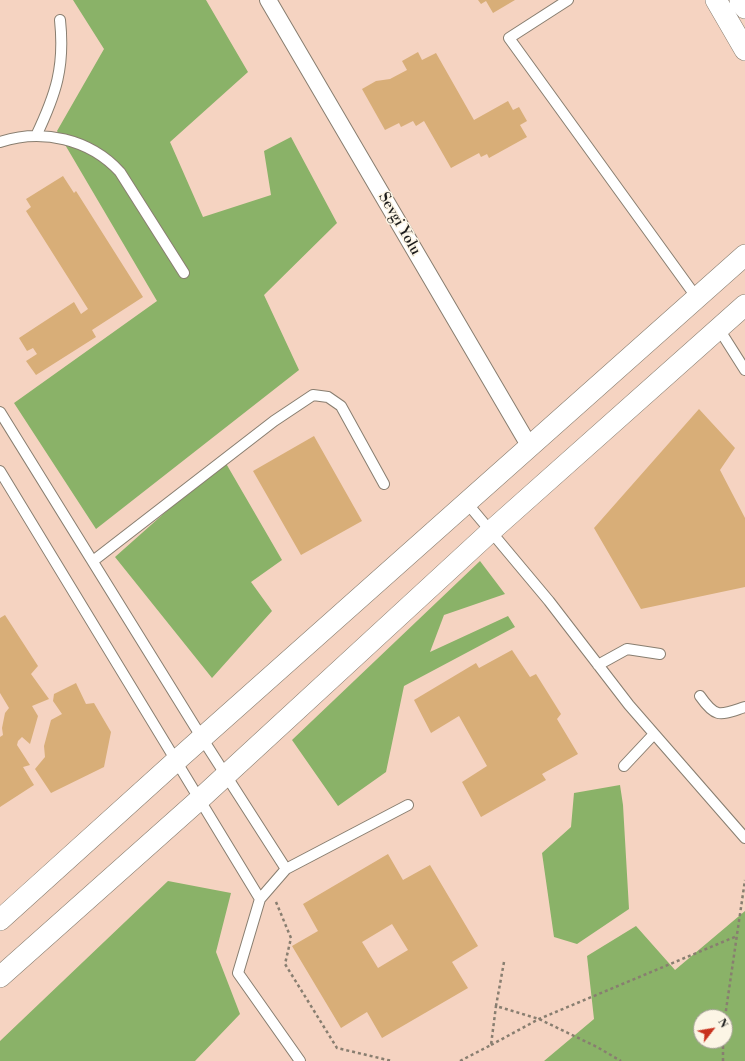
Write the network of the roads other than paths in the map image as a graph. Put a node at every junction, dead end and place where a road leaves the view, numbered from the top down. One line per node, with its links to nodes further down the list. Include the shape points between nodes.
1 (268, 0): 17 (street, Sevgi Yolu)
2 (568, 0): 12 (lane, via 509,38)
3 (716, 0): 7 (street)
4 (740, 0): 5 (street)
5 (745, 8)
6 (60, 20): 8 (lane, via 60,70 50,107)
7 (745, 50)
8 (36, 136): 9 (lane); 11 (lane, via 80,143 100,153 110,162 120,172)
9 (0, 142)
10 (745, 255): 12 (street)
11 (184, 273)
12 (696, 298): 17 (street)
13 (745, 305): 14 (street)
14 (719, 329): 15 (lane); 21 (street)
15 (745, 370)
16 (0, 412): 22 (lane)
17 (530, 447): 20 (street)
18 (0, 471): 29 (lane)
19 (384, 484): 22 (lane, via 340,406 328,397 313,395 274,420)
20 (467, 503): 21 (lane); 28 (street)
21 (490, 532): 24 (lane, via 549,601); 31 (street)
22 (93, 561): 28 (lane)
23 (660, 654): 24 (lane, via 627,649)
24 (598, 665): 27 (lane)
25 (700, 696): 26 (lane, via 708,708 718,713 725,714)
26 (745, 707)
27 (654, 734): 30 (lane); 34 (lane)
28 (202, 738): 29 (street); 31 (lane)
29 (176, 760): 32 (lane); 37 (street)
30 (624, 766)
31 (226, 775): 32 (street); 35 (lane)
32 (200, 799): 36 (lane); 38 (street)
33 (408, 805): 35 (lane)
34 (745, 838)
35 (286, 869): 36 (lane)
36 (260, 899): 39 (lane, via 238,973)
37 (0, 920)
38 (0, 977)
39 (300, 1061)

